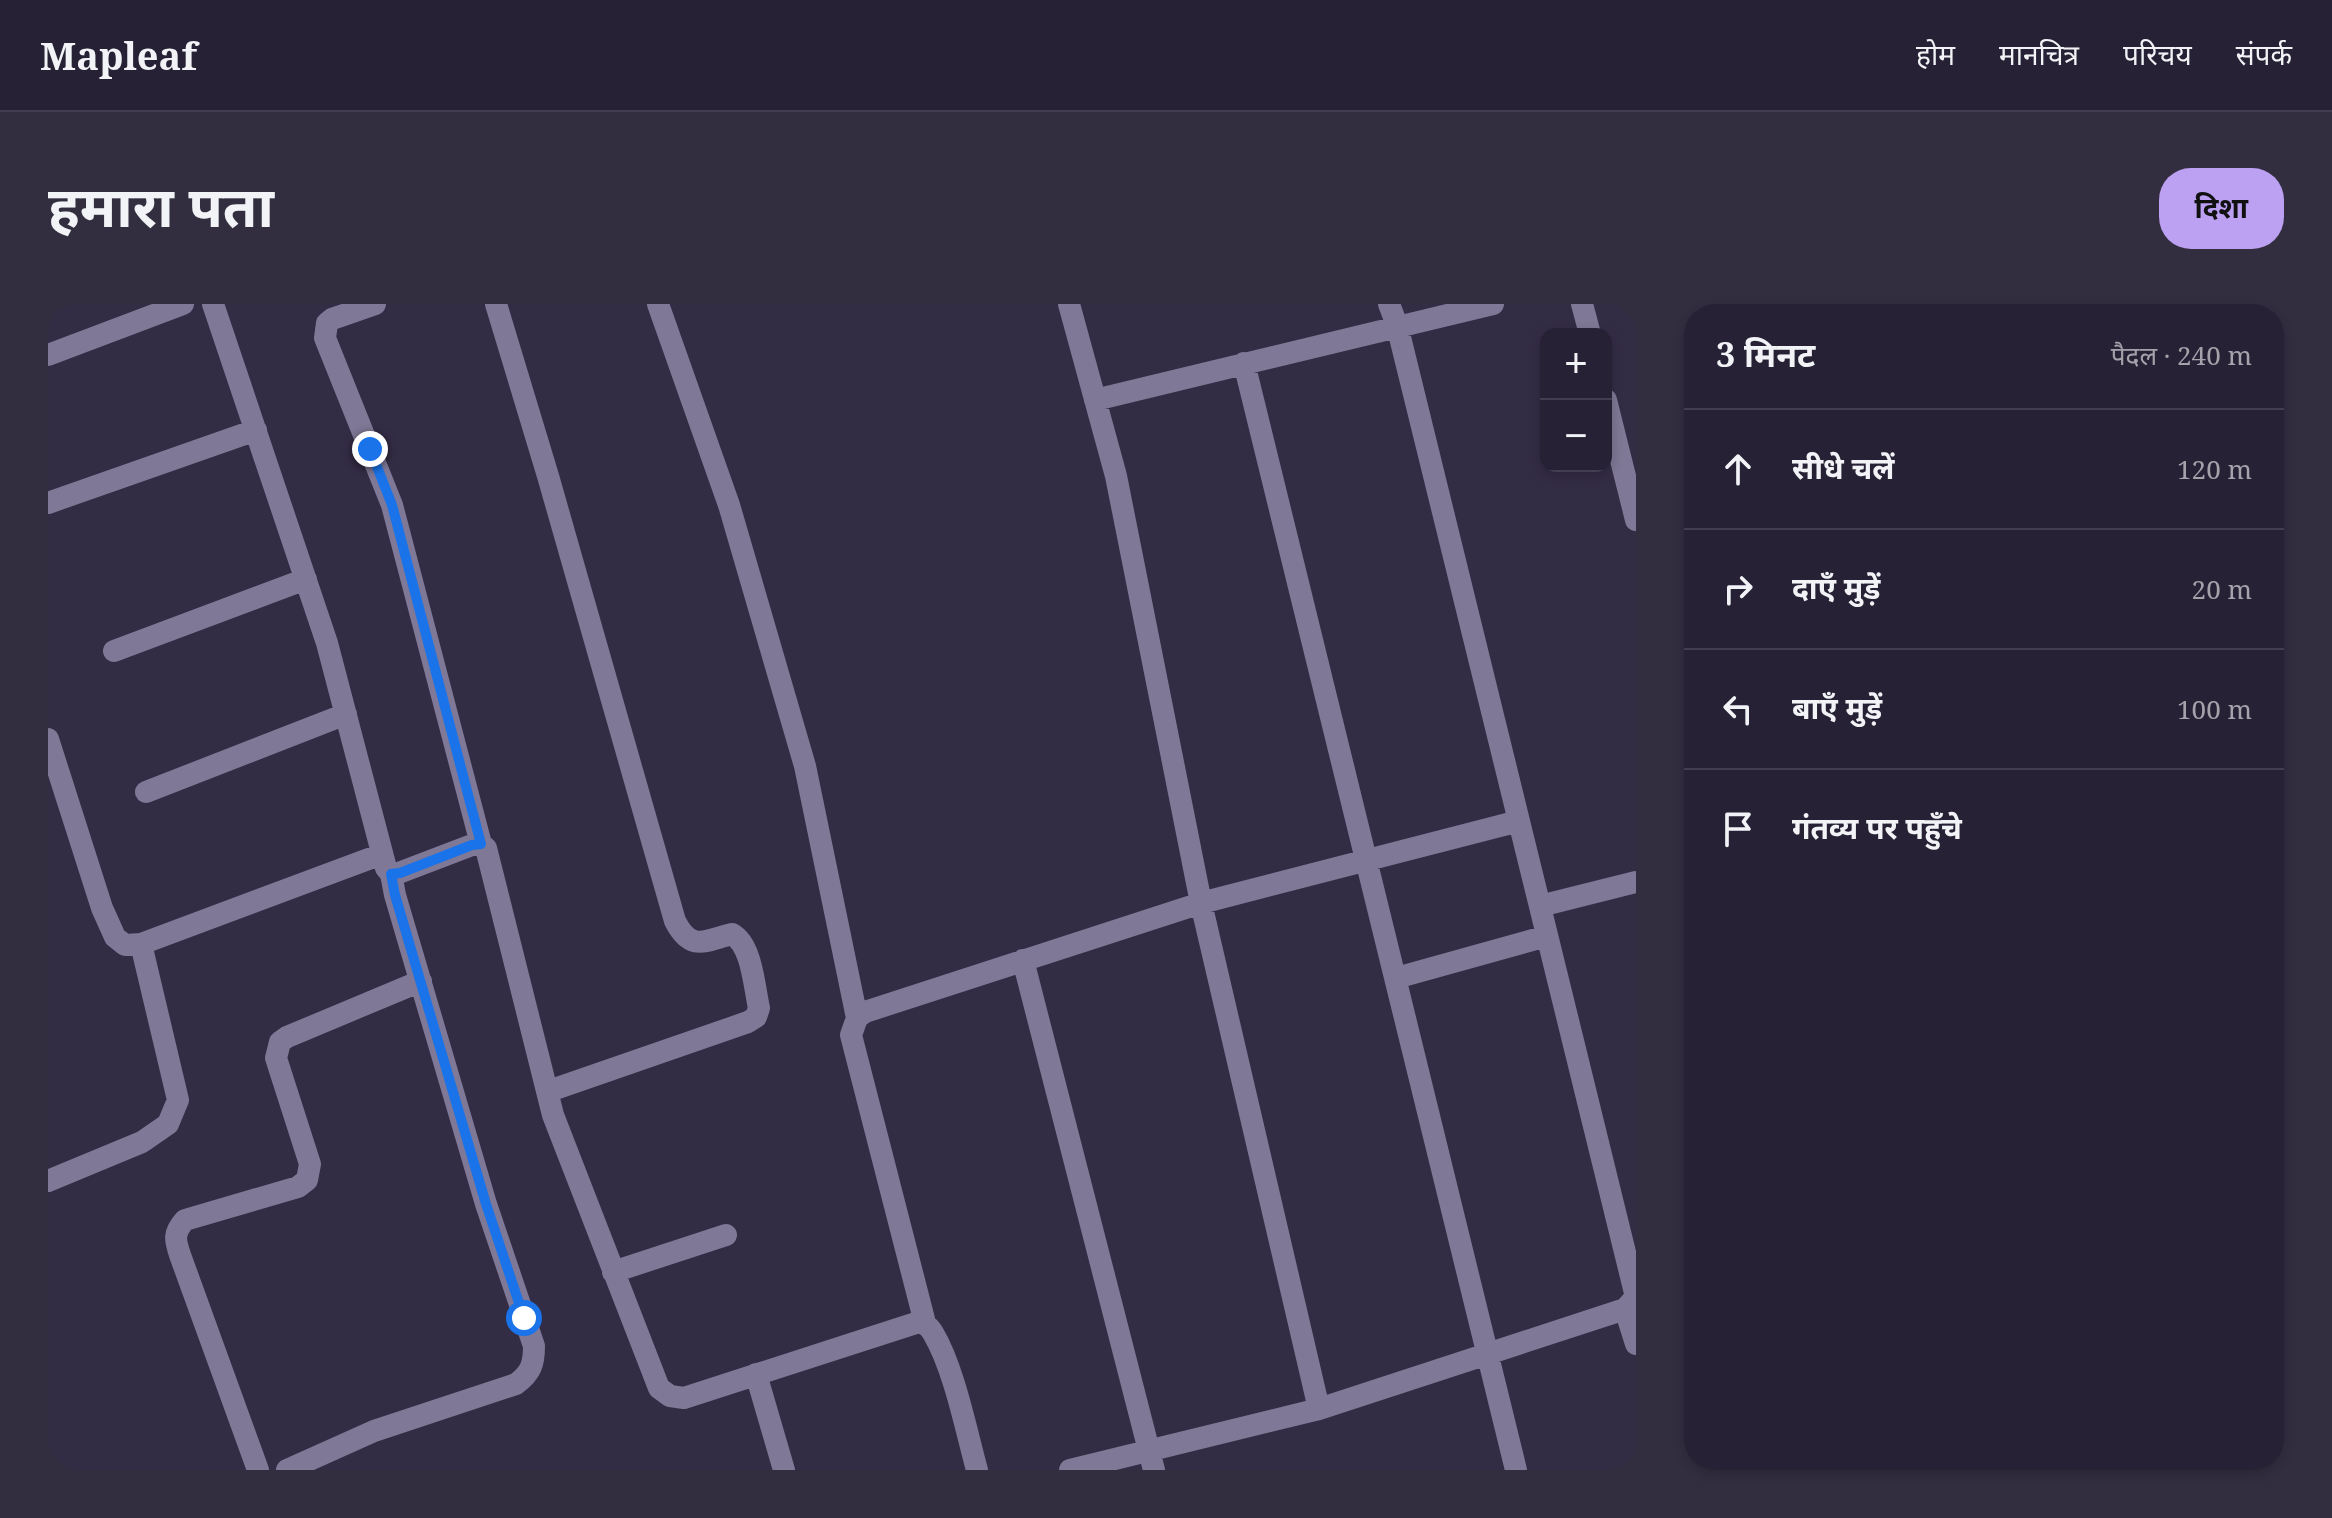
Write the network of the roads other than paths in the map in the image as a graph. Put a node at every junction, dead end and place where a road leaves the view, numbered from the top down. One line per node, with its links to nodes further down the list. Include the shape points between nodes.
1 (183, 304): 11 (street)
2 (213, 304): 15 (street)
3 (375, 304): 24 (street, via 332,319 325,338 392,505)
4 (496, 304): 36 (street, via 675,921 683,937 697,943 732,934 739,938 759,1008 748,1022)
5 (658, 304): 35 (street, via 729,505 805,766)
6 (1069, 304): 13 (street)
7 (1493, 304): 9 (street)
8 (1582, 304): 10 (street)
9 (1393, 315): 12 (street); 23 (street)
10 (1588, 328)
11 (48, 355)
12 (1244, 363): 13 (street); 25 (street)
13 (1095, 400): 28 (street, via 1116,476)
14 (1612, 424): 17 (street)
15 (256, 430): 16 (street); 18 (street)
16 (48, 503)
17 (1636, 520)
18 (306, 579): 19 (street); 20 (street)
19 (114, 651)
20 (346, 714): 22 (street); 26 (street)
21 (48, 739): 31 (street, via 115,937 125,945)
22 (146, 792)
23 (1519, 821): 25 (street); 29 (street)
24 (481, 844): 26 (street, via 400,873); 36 (street, via 488,853)
25 (1367, 861): 28 (street); 33 (street)
26 (386, 864): 31 (street); 34 (street)
27 (1636, 882): 29 (street)
28 (1201, 903): 32 (street); 45 (street)
29 (1540, 906): 30 (street)
30 (1547, 936): 33 (street); 40 (street)
31 (141, 944): 37 (street, via 178,1100 168,1124 142,1142)
32 (1023, 960): 35 (street); 46 (street)
33 (1396, 978): 43 (street)
34 (421, 981): 47 (street, via 280,1042 276,1058 310,1164 307,1180 185,1220 177,1228 180,1255); 48 (street, via 534,1346 532,1369 516,1384 374,1431)
35 (857, 1018): 41 (street, via 851,1035)
36 (549, 1091): 39 (street, via 553,1115)
37 (48, 1181)
38 (726, 1235): 39 (street)
39 (613, 1272): 44 (street, via 659,1388 670,1396 684,1398)
40 (1632, 1301): 42 (street); 43 (street)
41 (925, 1323): 44 (street, via 911,1323); 50 (street, via 950,1374)
42 (1636, 1344)
43 (1487, 1353): 45 (street); 52 (street)
44 (756, 1374): 49 (street)
45 (1319, 1409): 46 (street)
46 (1151, 1460): 51 (street)
47 (258, 1470)
48 (287, 1470)
49 (784, 1470)
50 (977, 1470)
51 (1070, 1470)
52 (1516, 1470)

